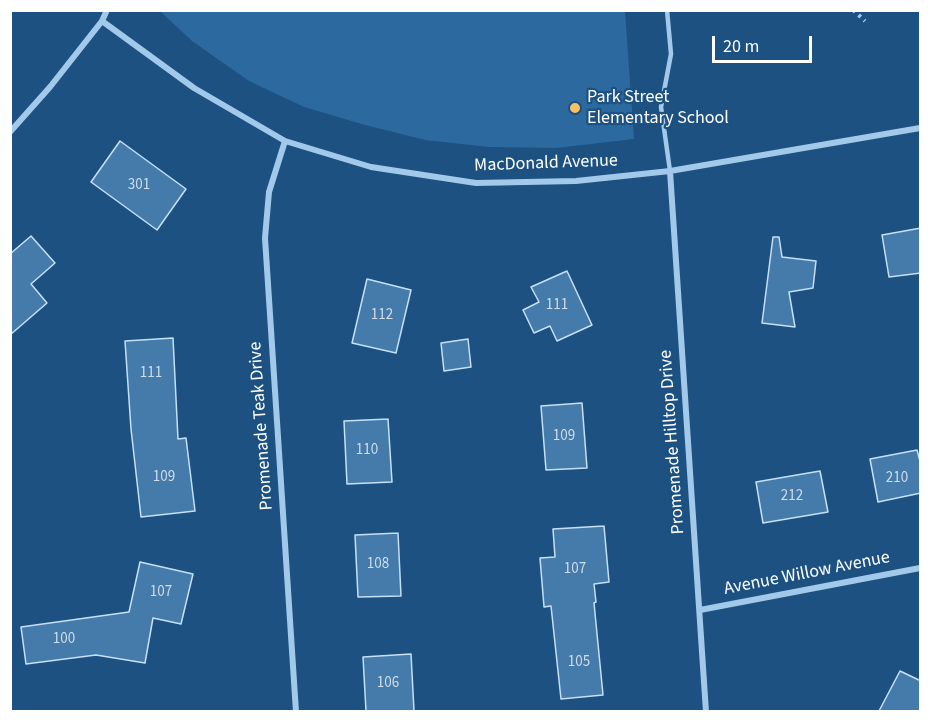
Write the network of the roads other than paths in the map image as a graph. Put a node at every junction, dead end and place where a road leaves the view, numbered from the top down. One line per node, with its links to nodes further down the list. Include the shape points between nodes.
1 (107, 10): 3 (street)
2 (667, 10): 7 (lane, via 671,54 661,107)
3 (102, 21): 5 (street); 6 (street, MacDonald Avenue, via 194,88)
4 (921, 128): 7 (street, MacDonald Avenue)
5 (10, 132)
6 (285, 141): 7 (street, MacDonald Avenue, via 371,167 476,183 576,182); 10 (street, Promenade Teak Drive, via 269,192 265,238)
7 (670, 171): 9 (street, Promenade Hilltop Drive)
8 (921, 568): 9 (street, Avenue Willow Avenue)
9 (699, 610): 11 (street, Promenade Hilltop Drive)
10 (296, 711)
11 (706, 711)

